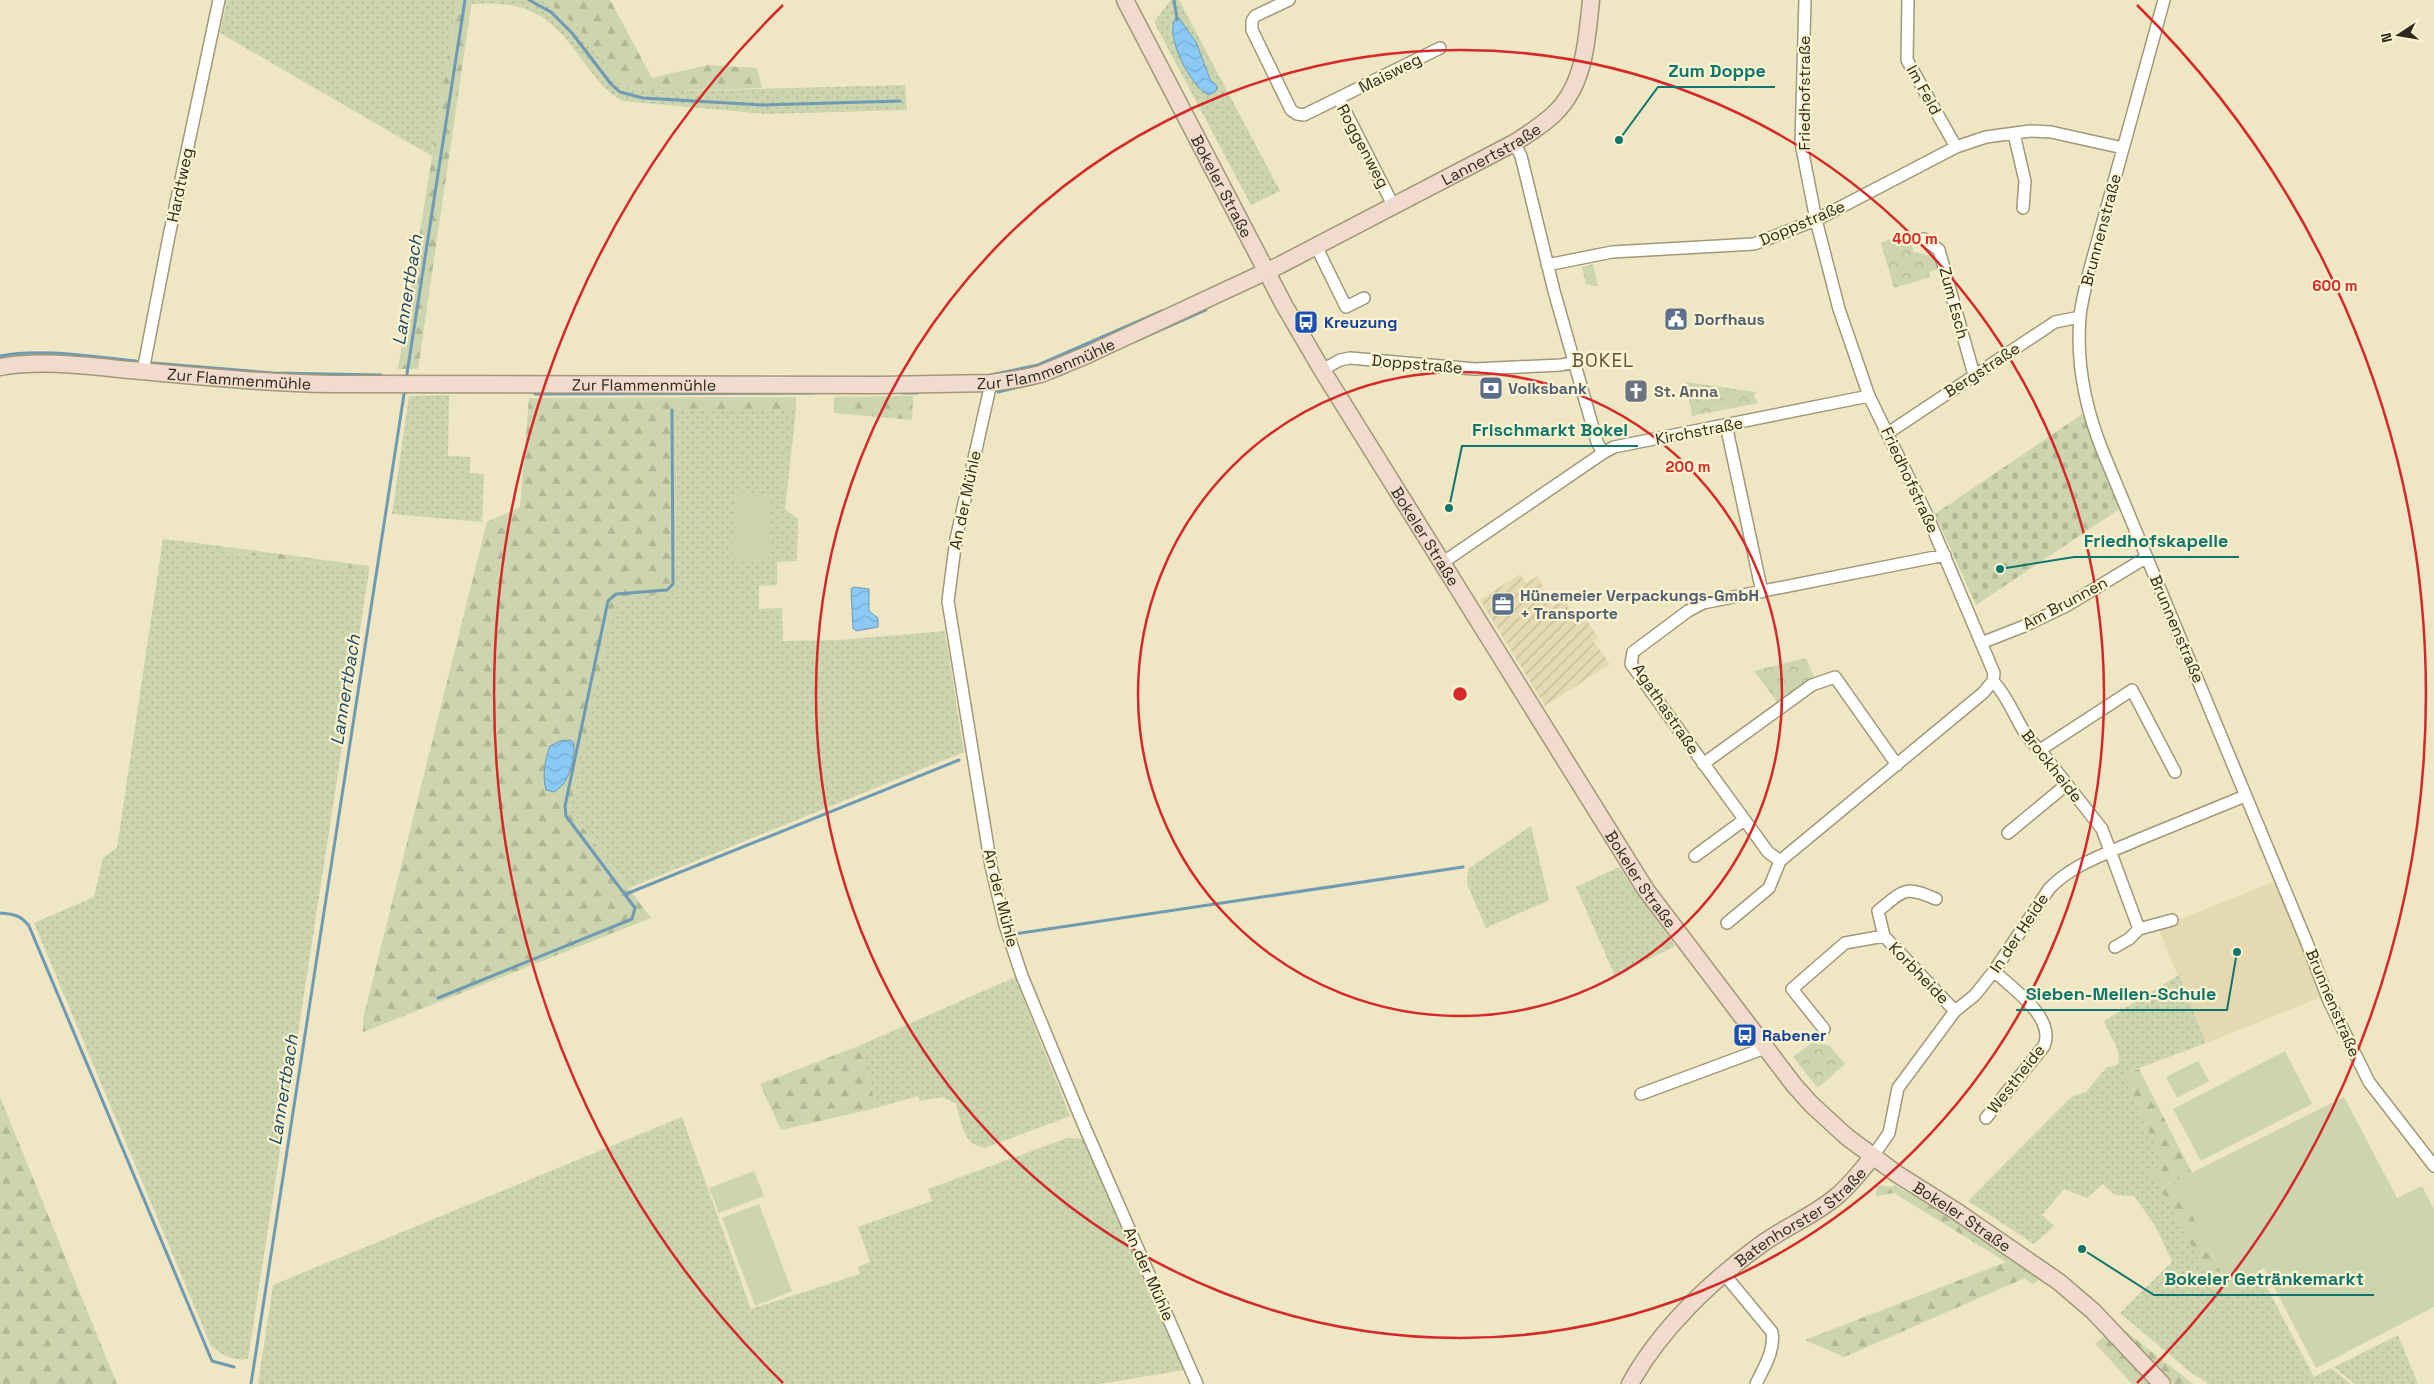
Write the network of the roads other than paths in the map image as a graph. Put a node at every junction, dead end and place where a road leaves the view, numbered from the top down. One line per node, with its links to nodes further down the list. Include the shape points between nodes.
1 (219, 0): 26 (street, Hardtweg)
2 (1125, 0): 20 (street, Bokeler Straße)
3 (1289, 0): 9 (street, Roggenweg, via 1256,16 1252,30 1291,110 1304,115)
4 (1591, 0): 11 (street, Lannertstraße, via 1580,72 1570,91 1556,112)
5 (1805, 0): 16 (street, Friedhofstraße, via 1801,143)
6 (1908, 0): 12 (street, Im Feld, via 1907,60)
7 (2164, 0): 13 (street, Brunnenstraße)
8 (1440, 48): 9 (street, Maisweg)
9 (1339, 99): 14 (street, Roggenweg)
10 (2014, 134): 12 (street, Doppstraße, via 1986,137); 13 (street, Doppstraße, via 2051,132); 15 (street, via 2025,181)
11 (1514, 143): 14 (street, Lannertstraße); 19 (street, via 1523,164)
12 (1956, 147): 16 (street, Doppstraße)
13 (2122, 148): 22 (street, Brunnenstraße)
14 (1393, 205): 18 (street, Lannertstraße)
15 (2023, 208)
16 (1816, 220): 19 (street, Doppstraße, via 1754,244 1612,252); 29 (street, Friedhofstraße, via 1839,309)
17 (1924, 239): 27 (street, Zum Esch, via 1940,250)
18 (1316, 246): 20 (street, Lannertstraße); 21 (street, via 1346,307)
19 (1547, 265): 23 (street)
20 (1266, 271): 25 (street, Bokeler Straße); 28 (street, Zur Flammenmühle, via 1049,371)
21 (1364, 298)
22 (2080, 317): 27 (street, Bergstraße, via 2055,322); 34 (street, Brunnenstraße, via 2081,369 2088,407)
23 (1574, 362): 25 (street, Doppstraße, via 1476,369 1350,358); 32 (street)
24 (0, 367): 26 (street, Zur Flammenmühle, via 61,363)
25 (1322, 370): 35 (street, Bokeler Straße)
26 (143, 372): 28 (street, Zur Flammenmühle, via 272,383)
27 (1974, 375): 31 (street, Bergstraße)
28 (991, 383): 65 (street, An der Mühle, via 956,539 948,601 991,866 1005,925 1022,976)
29 (1869, 396): 30 (street, Kirchstraße); 31 (street, Friedhofstraße)
30 (1726, 425): 32 (street, Kirchstraße, via 1614,447); 36 (street)
31 (1888, 433): 33 (street, Friedhofstraße)
32 (1603, 453): 35 (street, Kirchstraße)
33 (1945, 555): 36 (street, Agathastraße); 37 (street, Friedhofstraße)
34 (2147, 557): 37 (street, Am Brunnen, via 2066,606); 44 (street, Brunnenstraße)
35 (1442, 563): 59 (street, Bokeler Straße, via 1646,890)
36 (1762, 592): 40 (street, Agathastraße, via 1704,603 1633,652 1632,664)
37 (1981, 643): 38 (street, Friedhofstraße, via 1994,674)
38 (1993, 681): 39 (street, Brockheide, via 2006,694 2028,740); 41 (street)
39 (2040, 750): 42 (street, via 2132,690); 43 (street, Brockheide)
40 (1704, 764): 41 (street, Agathastraße, via 1812,686 1835,677); 45 (street)
41 (1897, 765): 49 (street)
42 (2175, 772)
43 (2066, 785): 46 (street); 47 (street, Brockheide, via 2102,829)
44 (2245, 796): 47 (street, In der Heide); 63 (street, Brunnenstraße, via 2328,1001 2352,1050 2381,1100)
45 (1744, 820): 48 (street); 49 (street, via 1768,852)
46 (2008, 833)
47 (2112, 851): 53 (street, Brockheide); 56 (street, In der Heide, via 2057,879)
48 (1695, 856)
49 (1780, 861): 52 (street, via 1769,888)
50 (1936, 899): 54 (street, Korbheide, via 1916,890 1903,891 1878,911)
51 (2172, 920): 53 (street)
52 (1727, 923)
53 (2139, 929): 55 (street)
54 (1884, 936): 57 (street, Korbheide); 58 (street, via 1844,943 1792,988)
55 (2115, 947)
56 (1994, 971): 57 (street, In der Heide, via 1975,995); 61 (street, Westheide, via 2042,1017 2047,1039)
57 (1955, 1011): 62 (street, In der Heide, via 1898,1088 1889,1133)
58 (1824, 1029)
59 (1765, 1048): 60 (street); 62 (street, Bokeler Straße, via 1811,1104)
60 (1641, 1094)
61 (1986, 1118)
62 (1873, 1156): 64 (street, Batenhorster Straße, via 1837,1196 1764,1243); 68 (street, Bokeler Straße, via 2059,1282 2093,1311)
63 (2434, 1166)
64 (1724, 1274): 66 (street, Batenhorster Straße, via 1676,1320); 67 (street, Batenhorster Straße, via 1772,1332 1774,1343)
65 (1197, 1384)
66 (1630, 1384)
67 (1756, 1384)
68 (2162, 1384)

